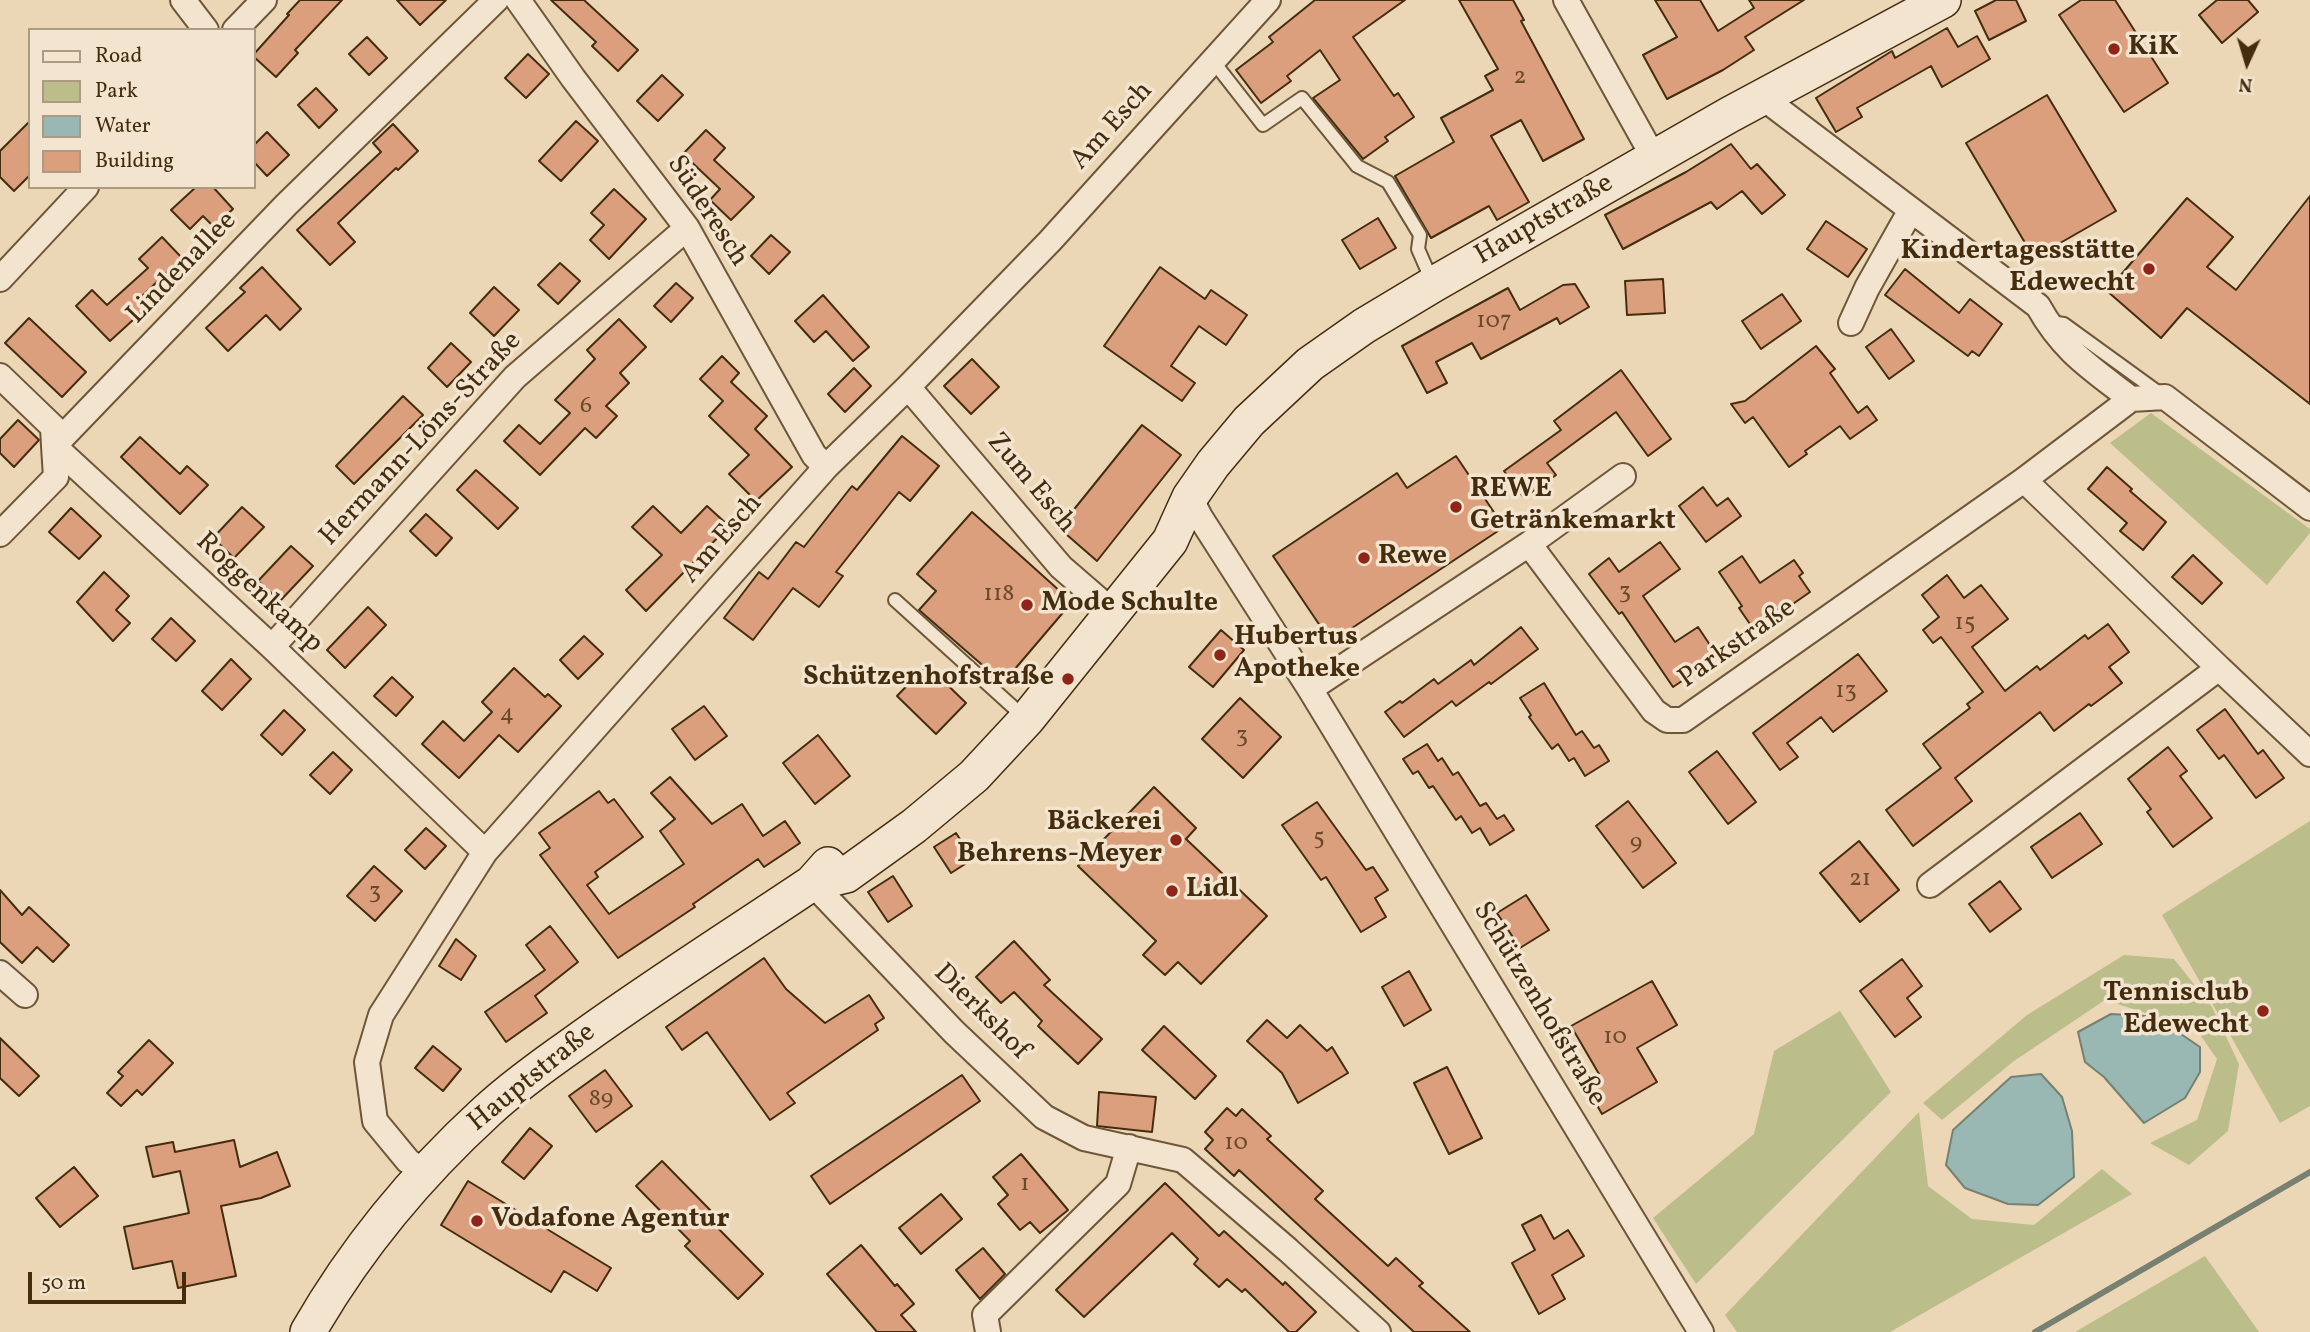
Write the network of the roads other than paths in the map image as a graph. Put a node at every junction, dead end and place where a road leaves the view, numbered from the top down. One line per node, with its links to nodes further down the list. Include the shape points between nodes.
1 (183, 0): 8 (street)
2 (264, 0): 9 (street)
3 (496, 0): 24 (street, Lindenallee, via 286,205)
4 (518, 0): 15 (street, Süderesch)
5 (1268, 0): 10 (street, Am Esch)
6 (1566, 0): 12 (street)
7 (1942, 0): 11 (main road, Hauptstraße)
8 (204, 28)
9 (238, 28)
10 (1213, 61): 17 (lane, via 1263,125 1302,97 1357,166 1388,182 1420,235 1418,250); 21 (street, Am Esch, via 1050,241)
11 (1768, 95): 12 (main road, Hauptstraße); 14 (street, via 1774,106)
12 (1654, 158): 17 (main road, Hauptstraße)
13 (84, 189): 16 (street)
14 (1911, 210): 18 (street, via 2038,306); 19 (street)
15 (688, 228): 25 (street, Süderesch, via 814,455); 34 (street, Hermann-Löns-Straße, via 514,377)
16 (0, 279)
17 (1434, 284): 28 (main road, Hauptstraße, via 1310,364 1213,464)
18 (2047, 322): 22 (lane, via 2064,324); 23 (street, via 2064,345)
19 (1851, 323)
20 (0, 376): 24 (street, Roggenkamp, via 53,427)
21 (908, 387): 25 (street, Am Esch); 33 (street, Zum Esch, via 1061,566)
22 (2165, 397): 23 (street); 29 (street)
23 (2131, 399): 27 (street, Parkstraße)
24 (54, 446): 30 (street, via 56,477); 34 (street, Roggenkamp)
25 (827, 467): 39 (street, Am Esch)
26 (1623, 476): 31 (street)
27 (2024, 480): 31 (street, Parkstraße, via 1683,720 1667,720 1654,711); 35 (street)
28 (1190, 497): 33 (main road, Hauptstraße, via 1154,528); 36 (street, Schützenhofstraße)
29 (2310, 508)
30 (0, 534)
31 (1529, 544): 36 (street)
32 (895, 600): 37 (lane)
33 (1105, 606): 37 (main road, Hauptstraße)
34 (272, 647): 39 (street, Roggenkamp)
35 (2219, 668): 38 (street); 41 (street)
36 (1310, 690): 46 (street, Schützenhofstraße)
37 (1020, 713): 40 (main road, Hauptstraße, via 904,811 832,862)
38 (2310, 754)
39 (485, 852): 45 (street, Am Esch, via 381,1015 367,1062 375,1121 408,1161)
40 (812, 883): 44 (street, Dierkshof, via 954,1032 1044,1117 1084,1138); 45 (main road, Hauptstraße, via 525,1079)
41 (1930, 885)
42 (0, 972): 43 (street)
43 (25, 995)
44 (1129, 1147): 48 (street, via 1118,1184 985,1315); 49 (street, Dierkshof, via 1183,1160)
45 (425, 1172): 47 (main road, Hauptstraße, via 361,1248)
46 (1688, 1321): 50 (street, Schützenhofstraße)
47 (308, 1332)
48 (988, 1332)
49 (1378, 1332)
50 (1701, 1332)

